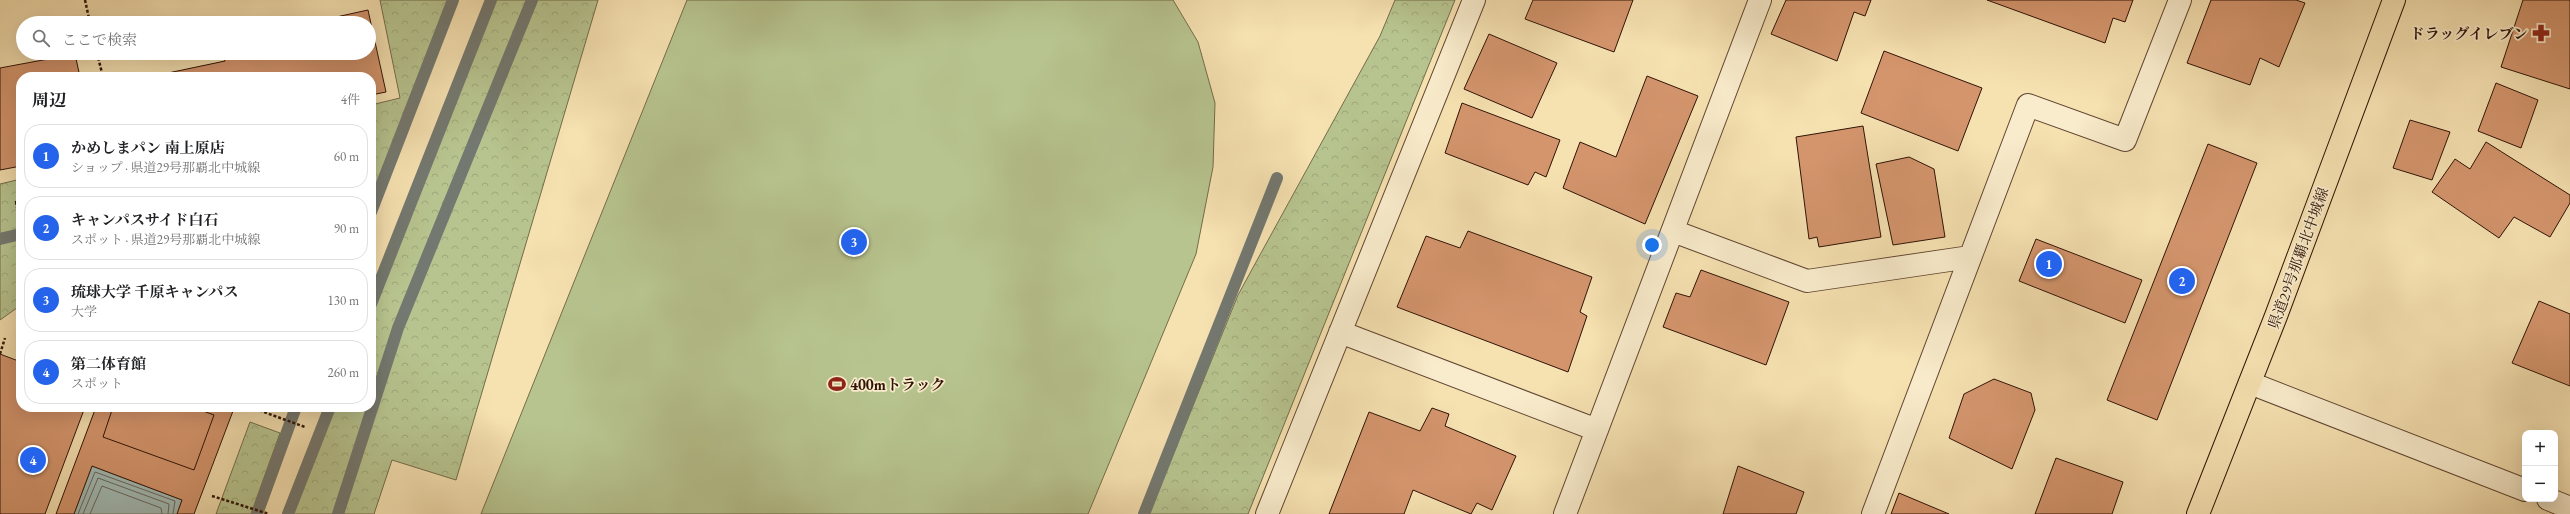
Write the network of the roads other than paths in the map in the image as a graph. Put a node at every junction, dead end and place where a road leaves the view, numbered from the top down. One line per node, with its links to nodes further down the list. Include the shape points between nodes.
1 (1474, 0): 7 (street)
2 (1760, 0): 5 (street)
3 (2180, 0): 6 (street, via 2125,140 2028,105)
4 (2394, 0): 8 (main road, 県道29号那覇北中城線)
5 (1673, 230): 6 (street, via 1808,282); 9 (street)
6 (1970, 257): 15 (street)
7 (1340, 332): 9 (street); 13 (street)
8 (2250, 383): 10 (street); 16 (main road, 県道29号那覇北中城線)
9 (1597, 430): 14 (street)
10 (2522, 489)
11 (2555, 502): 12 (street)
12 (2570, 508)
13 (1267, 514)
14 (1565, 514)
15 (1873, 514)
16 (2198, 514)

